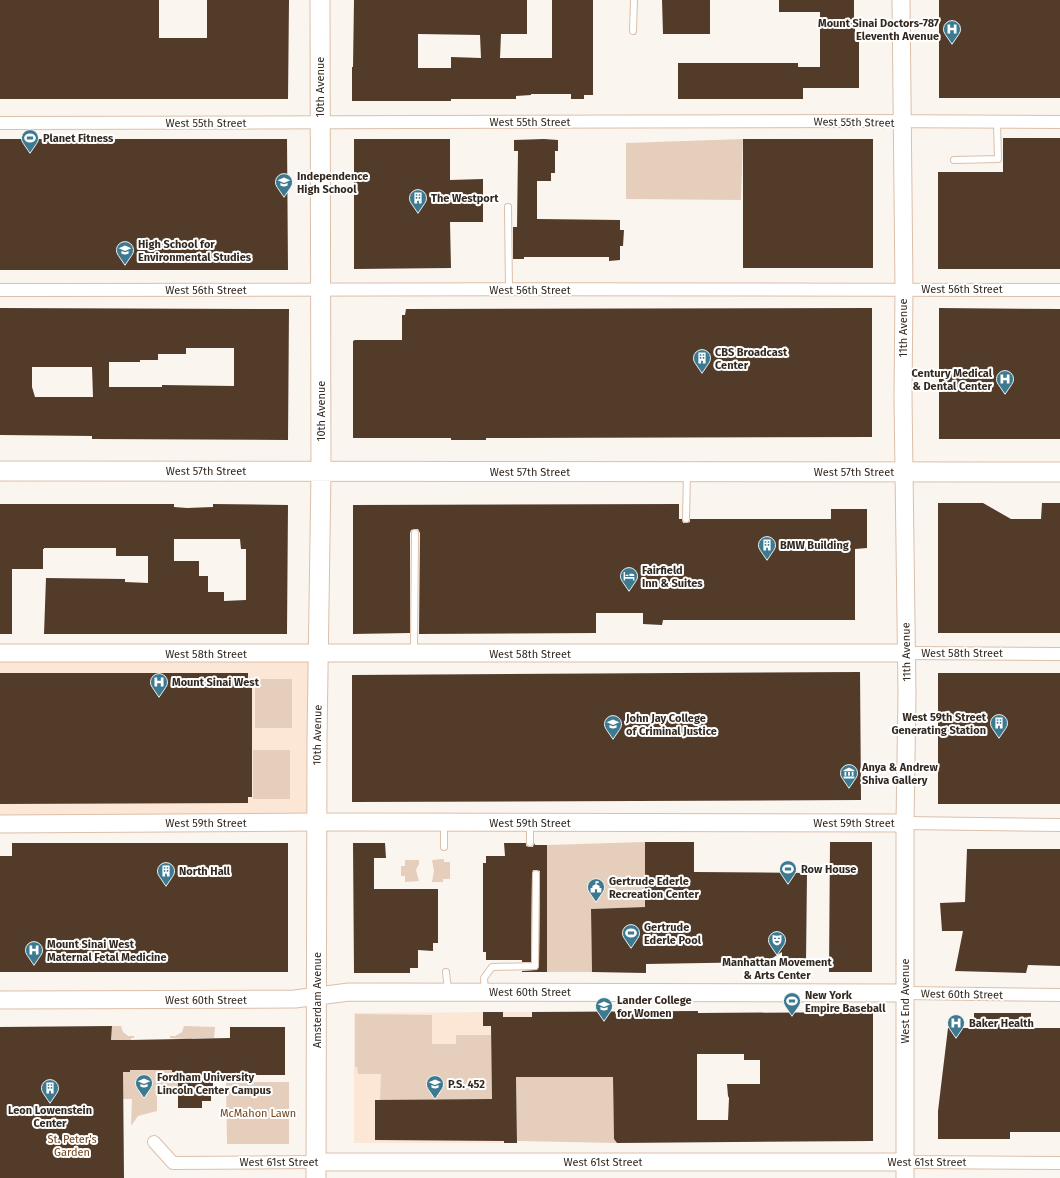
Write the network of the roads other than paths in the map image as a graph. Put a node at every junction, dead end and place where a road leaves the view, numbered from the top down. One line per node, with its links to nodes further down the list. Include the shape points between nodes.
1 (320, 0): 7 (main road, 10th Avenue)
2 (634, 0): 4 (lane)
3 (901, 0): 8 (street, 11th Avenue)
4 (633, 32)
5 (1060, 122): 9 (street, West 55th Street)
6 (0, 123): 7 (street, West 55th Street)
7 (320, 123): 8 (street, West 55th Street); 14 (main road, 10th Avenue)
8 (902, 123): 9 (street, West 55th Street); 12 (street, 11th Avenue)
9 (997, 123): 10 (lane, via 998,159)
10 (954, 160)
11 (508, 207): 15 (lane)
12 (904, 288): 15 (street, West 56th Street); 16 (street, West 56th Street); 21 (street, 11th Avenue)
13 (0, 290): 14 (street, West 56th Street)
14 (321, 290): 15 (street, West 56th Street); 18 (main road, 10th Avenue)
15 (509, 290)
16 (1060, 290)
17 (0, 471): 18 (main road, West 57th Street)
18 (321, 472): 19 (main road, West 57th Street); 26 (main road, 10th Avenue)
19 (687, 472): 21 (main road, West 57th Street); 22 (lane)
20 (1060, 472): 21 (main road, West 57th Street)
21 (905, 473): 25 (street, 11th Avenue)
22 (686, 519)
23 (415, 533): 27 (lane)
24 (0, 653): 26 (street, West 58th Street)
25 (906, 653): 27 (street, West 58th Street); 28 (street, West 58th Street); 32 (street, 11th Avenue)
26 (318, 654): 27 (street, West 58th Street); 29 (main road, 10th Avenue)
27 (414, 654)
28 (1060, 654)
29 (317, 822): 30 (street, West 59th Street); 33 (street, West 59th Street); 43 (main road, Amsterdam Avenue)
30 (444, 822): 31 (street, West 59th Street); 36 (lane)
31 (530, 823): 32 (street, West 59th Street); 35 (lane)
32 (905, 823): 34 (street, West 59th Street); 41 (street, West End Avenue)
33 (0, 824)
34 (1060, 825)
35 (530, 843)
36 (444, 847)
37 (536, 874): 40 (lane, via 535,966 492,967 484,978)
38 (446, 972): 39 (lane)
39 (449, 992): 40 (street, West 60th Street); 43 (street, West 60th Street, via 349,992)
40 (485, 992): 41 (street, West 60th Street)
41 (906, 993): 42 (street, West 60th Street); 48 (street, West End Avenue)
42 (1060, 995)
43 (316, 996): 44 (street, West 60th Street, via 294,999 216,1000); 47 (main road, Amsterdam Avenue)
44 (0, 1000)
45 (154, 1142): 47 (street, West 61st Street, via 173,1162)
46 (1060, 1163): 48 (street, West 61st Street)
47 (316, 1170): 48 (street, West 61st Street)
48 (905, 1170)

